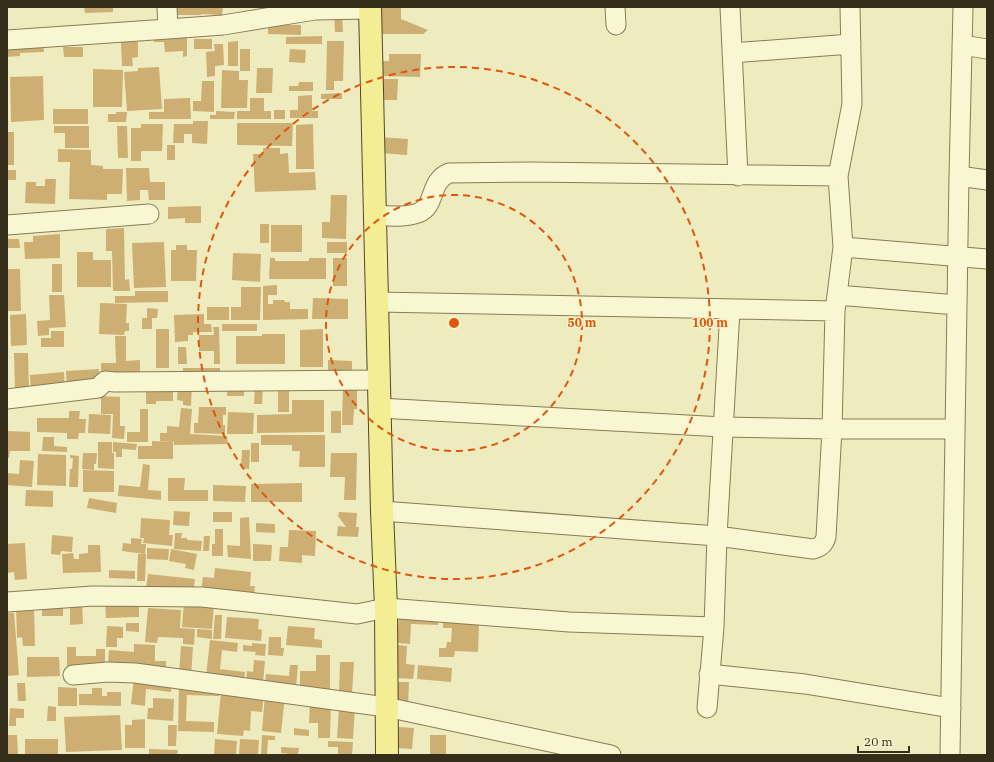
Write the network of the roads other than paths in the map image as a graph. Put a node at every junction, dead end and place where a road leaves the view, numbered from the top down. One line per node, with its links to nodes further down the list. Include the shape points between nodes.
1 (167, 7): 6 (street)
2 (730, 7): 11 (street)
3 (850, 7): 8 (street)
4 (963, 7): 9 (street)
5 (370, 8): 6 (street, via 315,10 223,25); 17 (main road)
6 (168, 28): 7 (street)
7 (7, 40)
8 (851, 44): 11 (street); 13 (street, via 852,104)
9 (962, 45): 10 (street); 14 (street)
10 (987, 49)
11 (732, 53): 12 (street)
12 (738, 176): 13 (street); 17 (street, via 449,173 441,176 429,202 418,213)
13 (838, 176): 19 (street)
14 (959, 176): 15 (street); 20 (street)
15 (987, 180)
16 (149, 214): 18 (street)
17 (374, 215): 22 (main road)
18 (7, 226)
19 (843, 247): 20 (street); 23 (street)
20 (959, 256): 21 (street); 24 (street)
21 (987, 259)
22 (376, 302): 25 (street); 26 (main road)
23 (836, 303): 24 (street); 25 (street); 31 (street)
24 (957, 305): 30 (street)
25 (730, 310): 29 (street)
26 (378, 380): 27 (street, via 106,381 98,388); 28 (main road)
27 (7, 399)
28 (379, 408): 29 (street); 32 (main road)
29 (723, 427): 31 (street); 33 (street)
30 (955, 429): 31 (street); 41 (street)
31 (832, 430): 33 (street, via 826,537 820,547 813,549)
32 (382, 511): 33 (street); 35 (main road)
33 (717, 536): 36 (street)
34 (7, 602): 35 (street, via 93,596 202,597 357,614)
35 (386, 608): 36 (street, via 569,622); 39 (main road)
36 (714, 627): 37 (street)
37 (709, 674): 40 (street); 41 (street, via 805,684)
38 (73, 675): 39 (street, via 136,673)
39 (386, 707): 42 (main road); 43 (street)
40 (707, 708)
41 (951, 708): 44 (street)
42 (387, 755)
43 (610, 755)
44 (950, 755)

